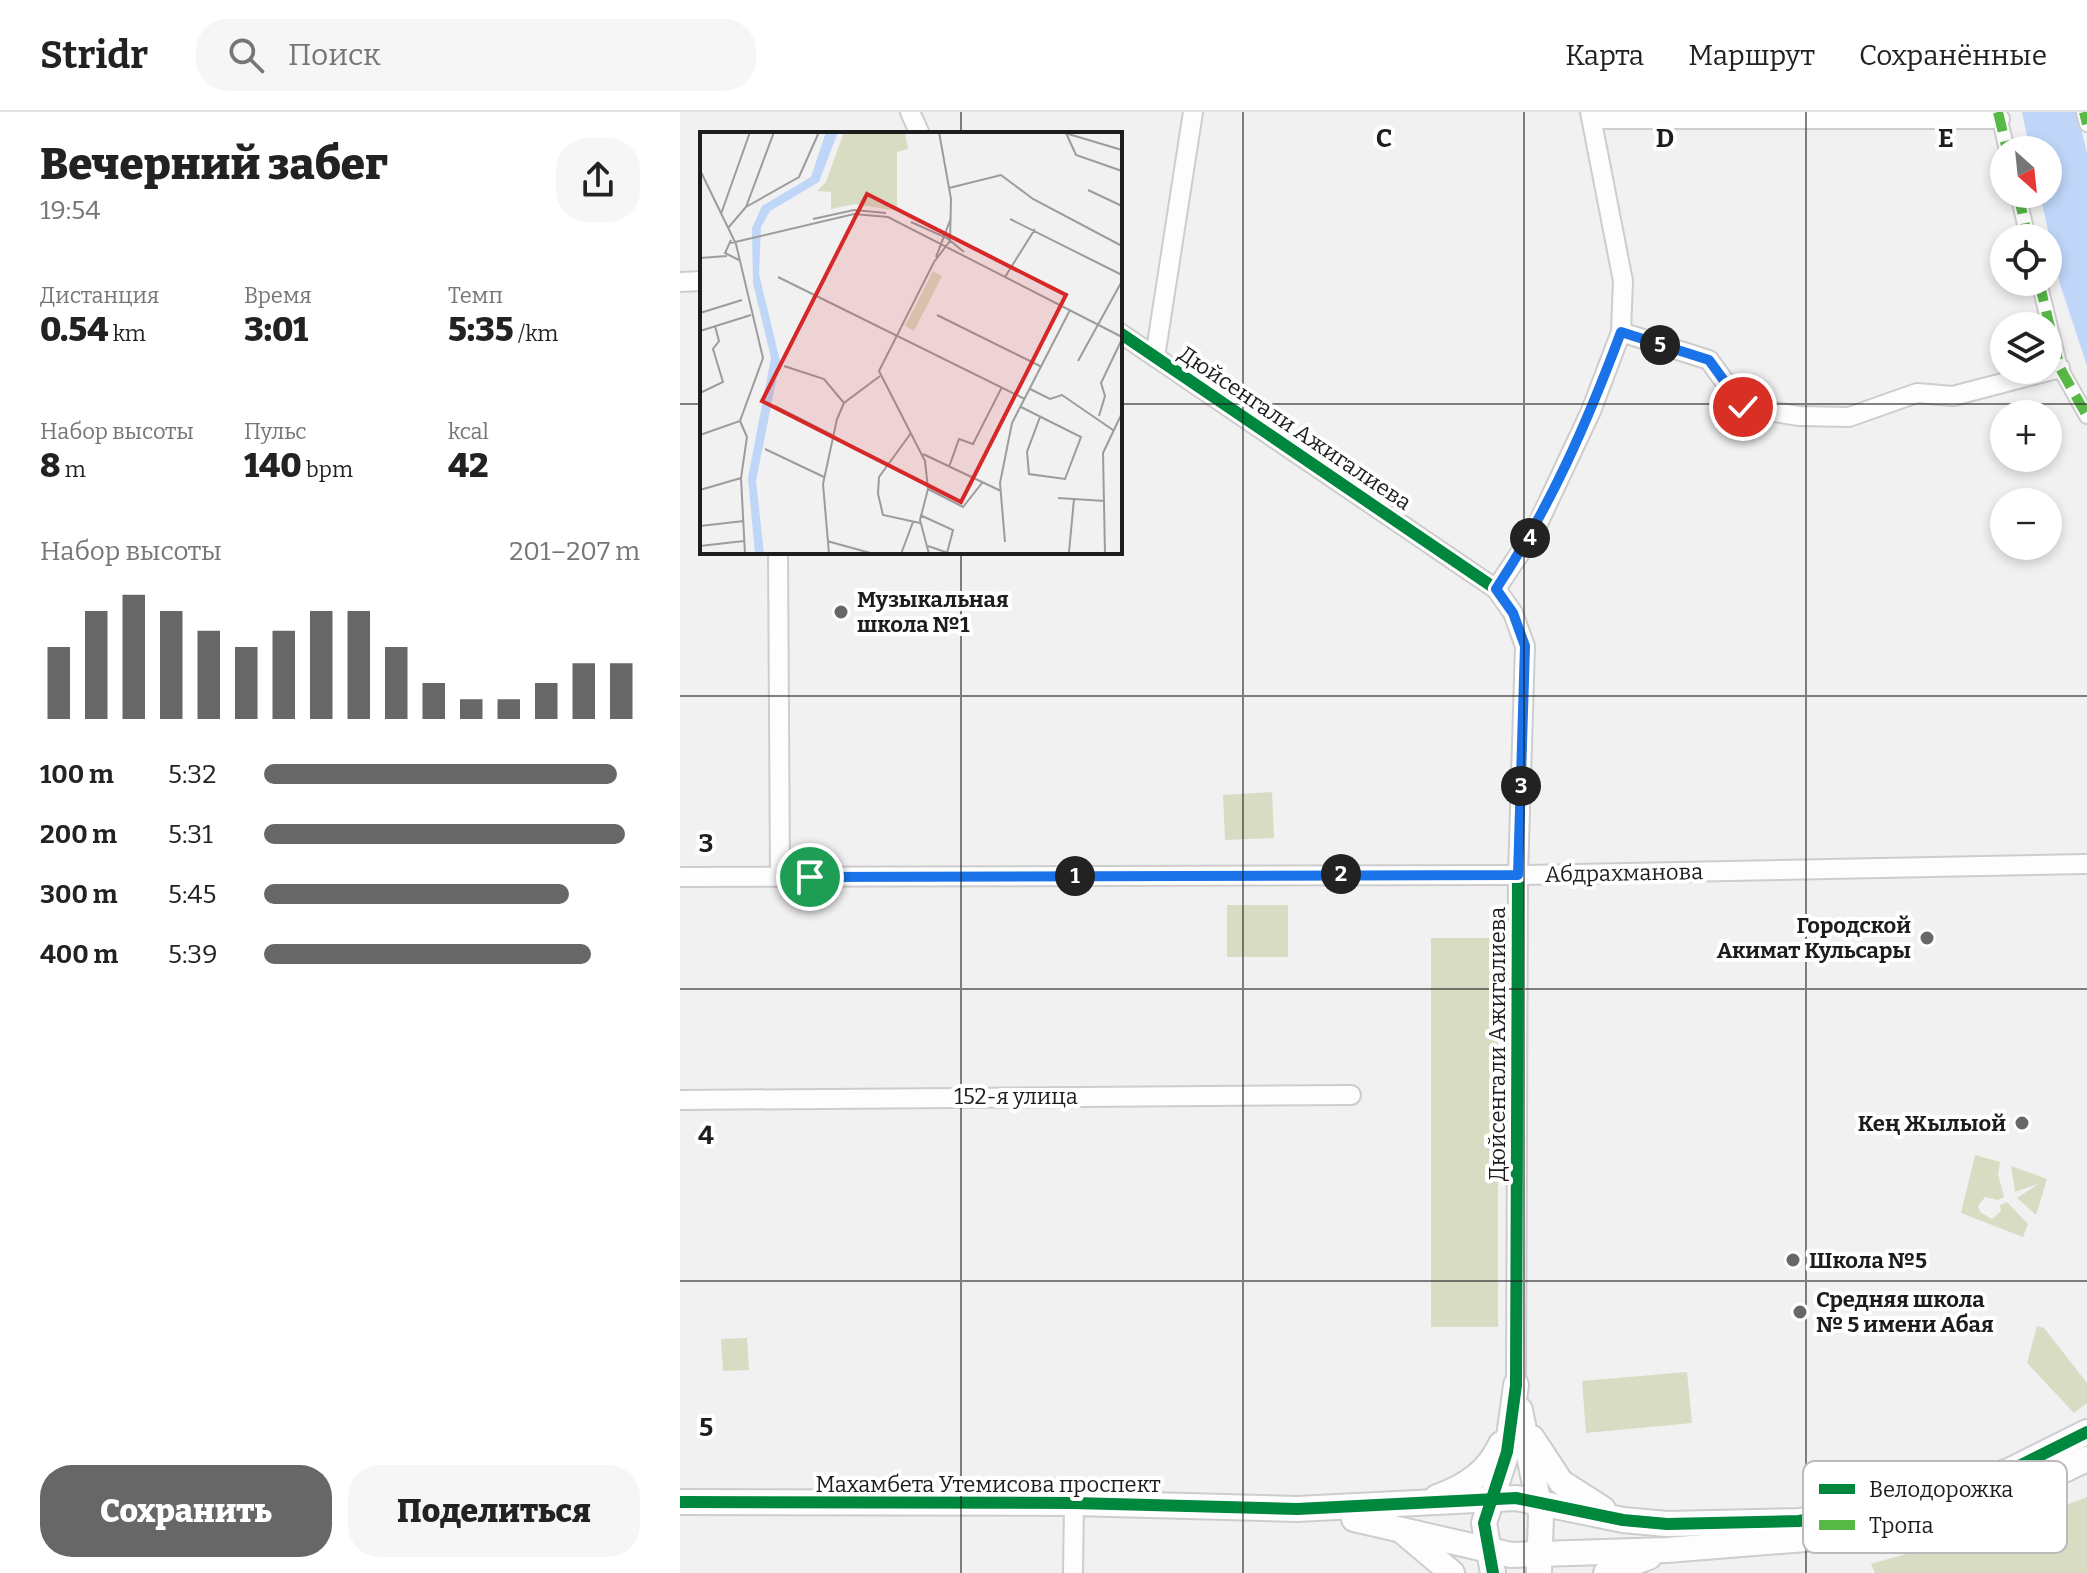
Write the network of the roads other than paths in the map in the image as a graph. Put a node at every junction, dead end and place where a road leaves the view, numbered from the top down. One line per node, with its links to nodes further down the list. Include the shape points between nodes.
1 (910, 112): 7 (street)
2 (1193, 112): 13 (street)
3 (2084, 112): 6 (street)
4 (1591, 115): 5 (street); 11 (street, via 1623,281)
5 (1999, 116): 8 (street)
6 (2087, 124)
7 (919, 132)
8 (2004, 136)
9 (700, 281): 10 (street)
10 (680, 282)
11 (1621, 332): 15 (street, via 1709,360 1743,407 1799,416 1849,417 1917,393 1953,396); 18 (street, via 1541,518)
12 (1122, 334): 13 (street, Дюйсенгали Ажигалиева)
13 (1155, 357): 18 (street, Дюйсенгали Ажигалиева)
14 (2062, 372): 16 (street)
15 (1999, 384)
16 (2087, 416)
17 (778, 554): 22 (street)
18 (1496, 589): 20 (street, Дюйсенгали Ажигалиева, via 1513,613 1525,646)
19 (2087, 864): 20 (street, Абдрахманова)
20 (1518, 875): 22 (street, Абдрахманова); 25 (street, Дюйсенгали Ажигалиева)
21 (680, 877): 22 (street, Абдрахманова)
22 (780, 877)
23 (1351, 1095): 24 (street, 152-я улица)
24 (680, 1100)
25 (1516, 1385): 26 (street, Дюйсенгали Ажигалиева)
26 (1518, 1421): 31 (street, Дюйсенгали Ажигалиева); 33 (street, Дюйсенгали Ажигалиева); 35 (street, via 1477,1477); 36 (street, via 1561,1482)
27 (2087, 1432): 29 (street)
28 (2087, 1459): 30 (street)
29 (2029, 1461)
30 (2067, 1469)
31 (1492, 1500): 33 (street); 35 (street); 40 (street, Дюйсенгали Ажигалиева, via 1484,1523)
32 (680, 1502): 34 (street, Махамбета Утемисова проспект)
33 (1539, 1502): 36 (street); 41 (street, Дюйсенгали Ажигалиева)
34 (1074, 1503): 35 (street, Махамбета Утемисова проспект); 42 (street)
35 (1396, 1516): 40 (street); 43 (street)
36 (1623, 1520): 37 (street)
37 (1803, 1520)
38 (1803, 1539): 39 (street)
39 (1667, 1550): 41 (street); 44 (street)
40 (1489, 1561): 41 (street, via 1511,1555)
41 (1539, 1562)
42 (1073, 1573)
43 (1452, 1573)
44 (1606, 1573)

